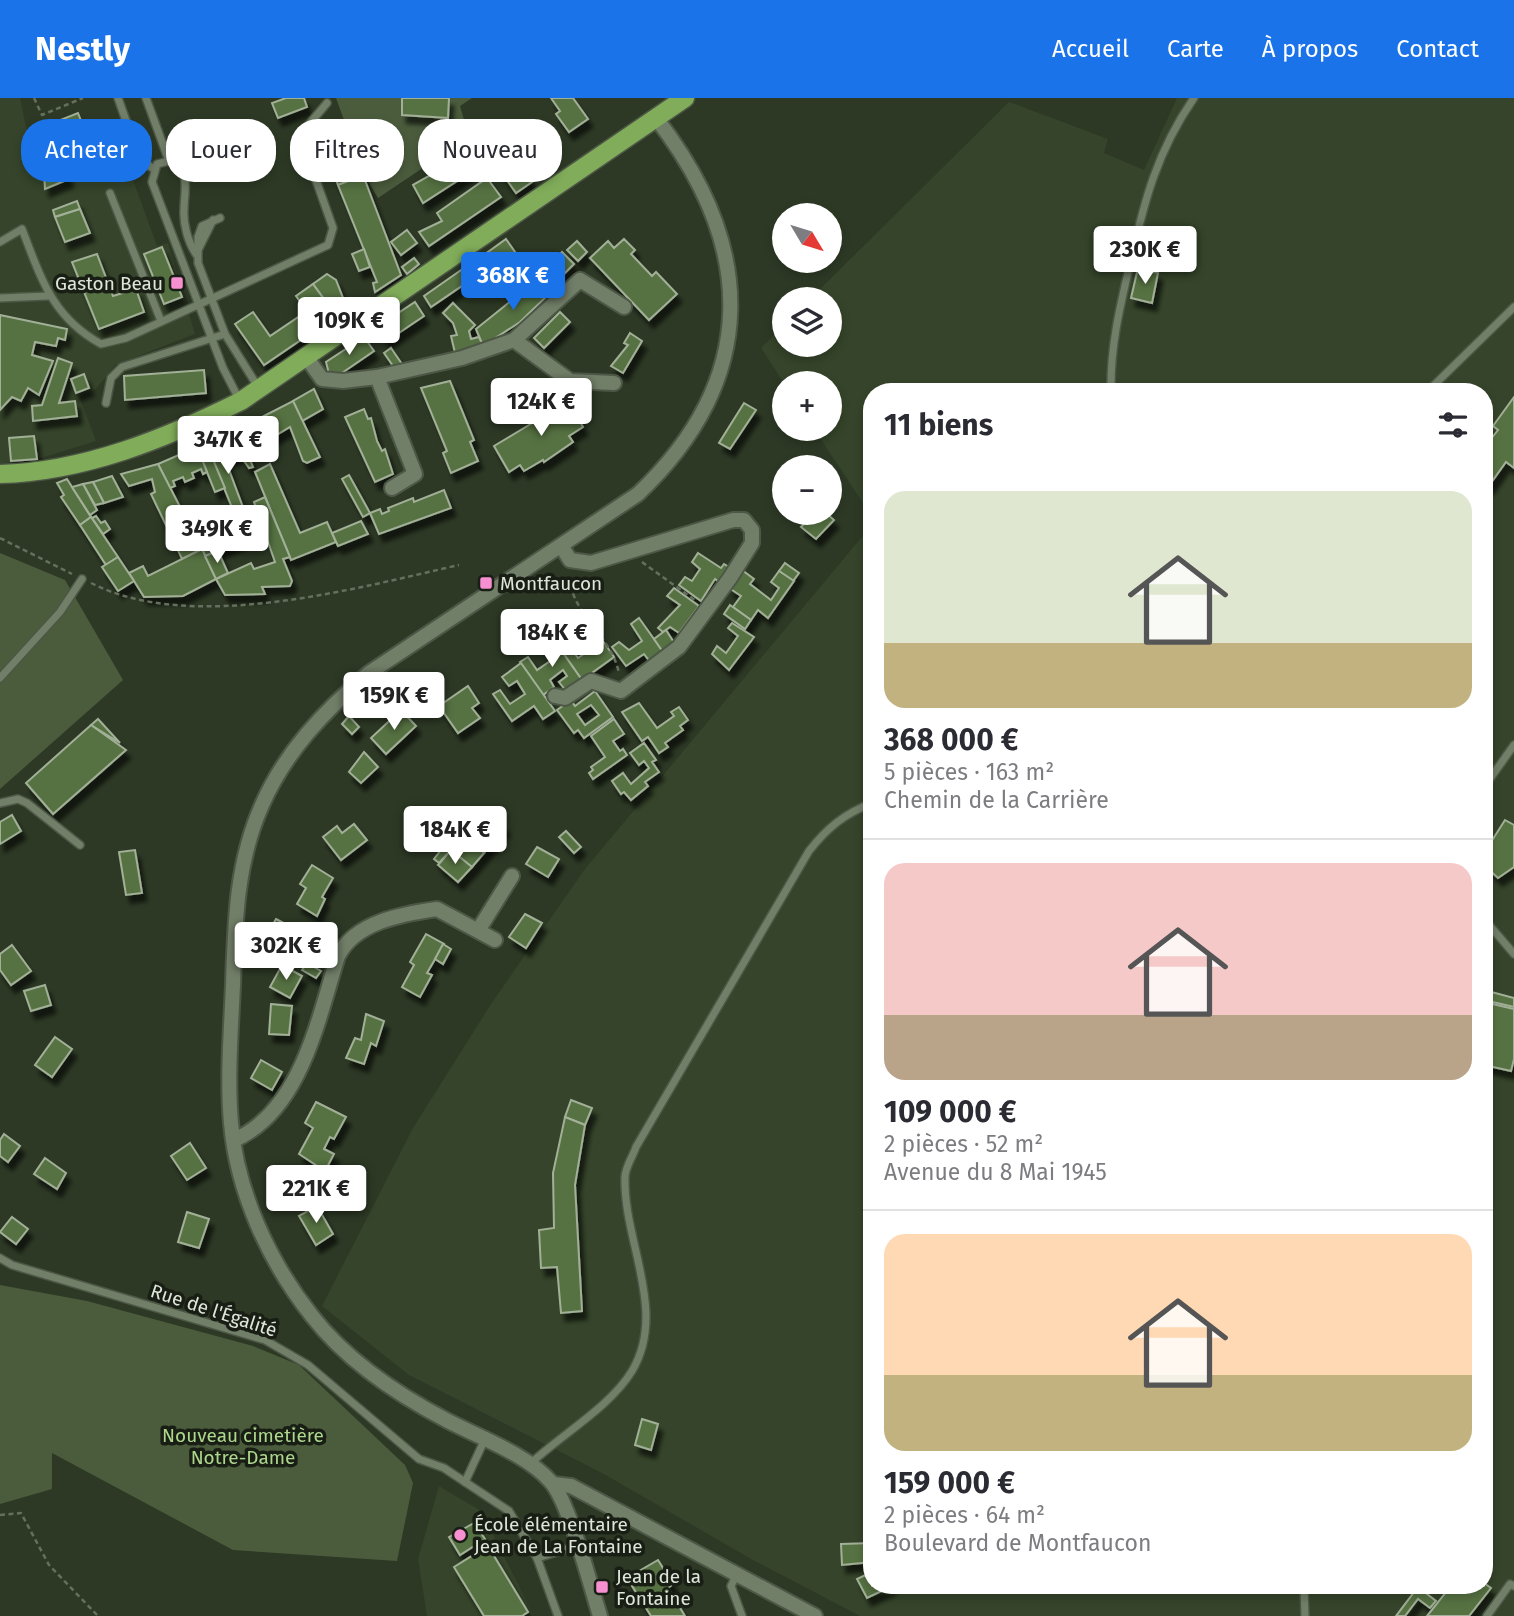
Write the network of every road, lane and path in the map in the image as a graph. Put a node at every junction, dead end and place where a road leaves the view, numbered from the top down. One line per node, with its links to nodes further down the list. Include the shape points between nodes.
1 (34, 98): 2 (path, via 42,115)
2 (83, 98)
3 (118, 98): 11 (lane, via 140,160)
4 (146, 98): 9 (lane)
5 (685, 98): 8 (main road)
6 (1194, 98): 30 (lane, via 1155,167 1145,199 1117,318)
7 (327, 103): 19 (lane, via 300,135 333,228 328,245)
8 (656, 118): 27 (main road); 38 (street, via 686,157 724,246 730,318 725,353 714,393 670,463 638,494)
9 (166, 153)
10 (166, 162): 11 (lane)
11 (154, 169): 20 (lane, via 152,182)
12 (186, 182): 16 (lane, via 183,214)
13 (110, 193): 23 (lane)
14 (217, 219): 16 (lane, via 202,226)
15 (0, 242): 17 (lane, via 22,229)
16 (196, 254): 19 (lane)
17 (48, 296): 18 (lane); 23 (lane, via 82,334 101,344)
18 (0, 298)
19 (213, 300): 20 (lane); 24 (lane)
20 (200, 306): 23 (lane); 25 (lane)
21 (624, 307): 26 (street, via 580,280)
22 (1513, 310): 31 (lane)
23 (161, 321)
24 (225, 334): 25 (lane); 32 (lane)
25 (212, 339): 33 (lane); 34 (lane, via 122,367 111,378)
26 (514, 340): 28 (street, via 462,358); 29 (street, via 570,381)
27 (307, 358): 28 (street, via 322,379); 32 (main road)
28 (377, 377): 36 (street, via 415,474)
29 (614, 383)
30 (1112, 383)
31 (1436, 383)
32 (260, 391): 33 (main road)
33 (241, 401): 35 (main road, via 174,433 98,458 38,472)
34 (106, 403)
35 (0, 474)
36 (392, 488)
37 (0, 538): 42 (path)
38 (562, 547): 40 (street); 57 (street, via 369,673 337,700 284,764 247,844 238,884 230,1094)
39 (628, 551): 40 (street, via 591,562); 43 (path); 43 (street, via 744,520 752,530 752,542)
40 (570, 561): 45 (path, via 570,590 616,656)
41 (459, 565): 42 (path, via 326,595 246,603 160,606 114,595)
42 (82, 579): 44 (lane, via 60,612)
43 (708, 609): 45 (street, via 667,659)
44 (0, 678)
45 (621, 691): 46 (street, via 591,681 565,698)
46 (555, 696)
47 (1514, 745): 48 (lane)
48 (1493, 774)
49 (0, 803): 51 (lane, via 18,799 27,803)
50 (863, 807): 60 (lane, via 825,831 809,851 636,1147 625,1175 646,1305 645,1346 613,1397)
51 (80, 845)
52 (512, 876): 53 (street)
53 (479, 929): 55 (street); 57 (street, via 437,909 356,933 338,956 305,1063 265,1120)
54 (1493, 930): 56 (lane)
55 (495, 940)
56 (1514, 954)
57 (234, 1140): 59 (street, via 243,1186 260,1231 313,1318 379,1380)
58 (0, 1258): 61 (lane, Rue de l'Égalité, via 265,1340 308,1365 419,1459)
59 (485, 1439): 60 (street); 61 (lane)
60 (530, 1465): 62 (street)
61 (465, 1482): 65 (lane, Rue de l'Égalité, via 509,1511)
62 (554, 1484): 64 (street); 66 (street, via 571,1486)
63 (0, 1515): 69 (path, via 21,1513 49,1565)
64 (578, 1546): 65 (lane); 71 (street)
65 (537, 1558): 70 (lane, Rue de l'Égalité)
66 (736, 1576): 72 (lane, via 732,1586); 73 (street)
67 (1514, 1586): 75 (lane, via 1510,1584)
68 (1304, 1594): 74 (lane)
69 (98, 1616)
70 (558, 1616)
71 (600, 1616)
72 (742, 1616)
73 (815, 1616)
74 (1305, 1616)
75 (1487, 1616)

